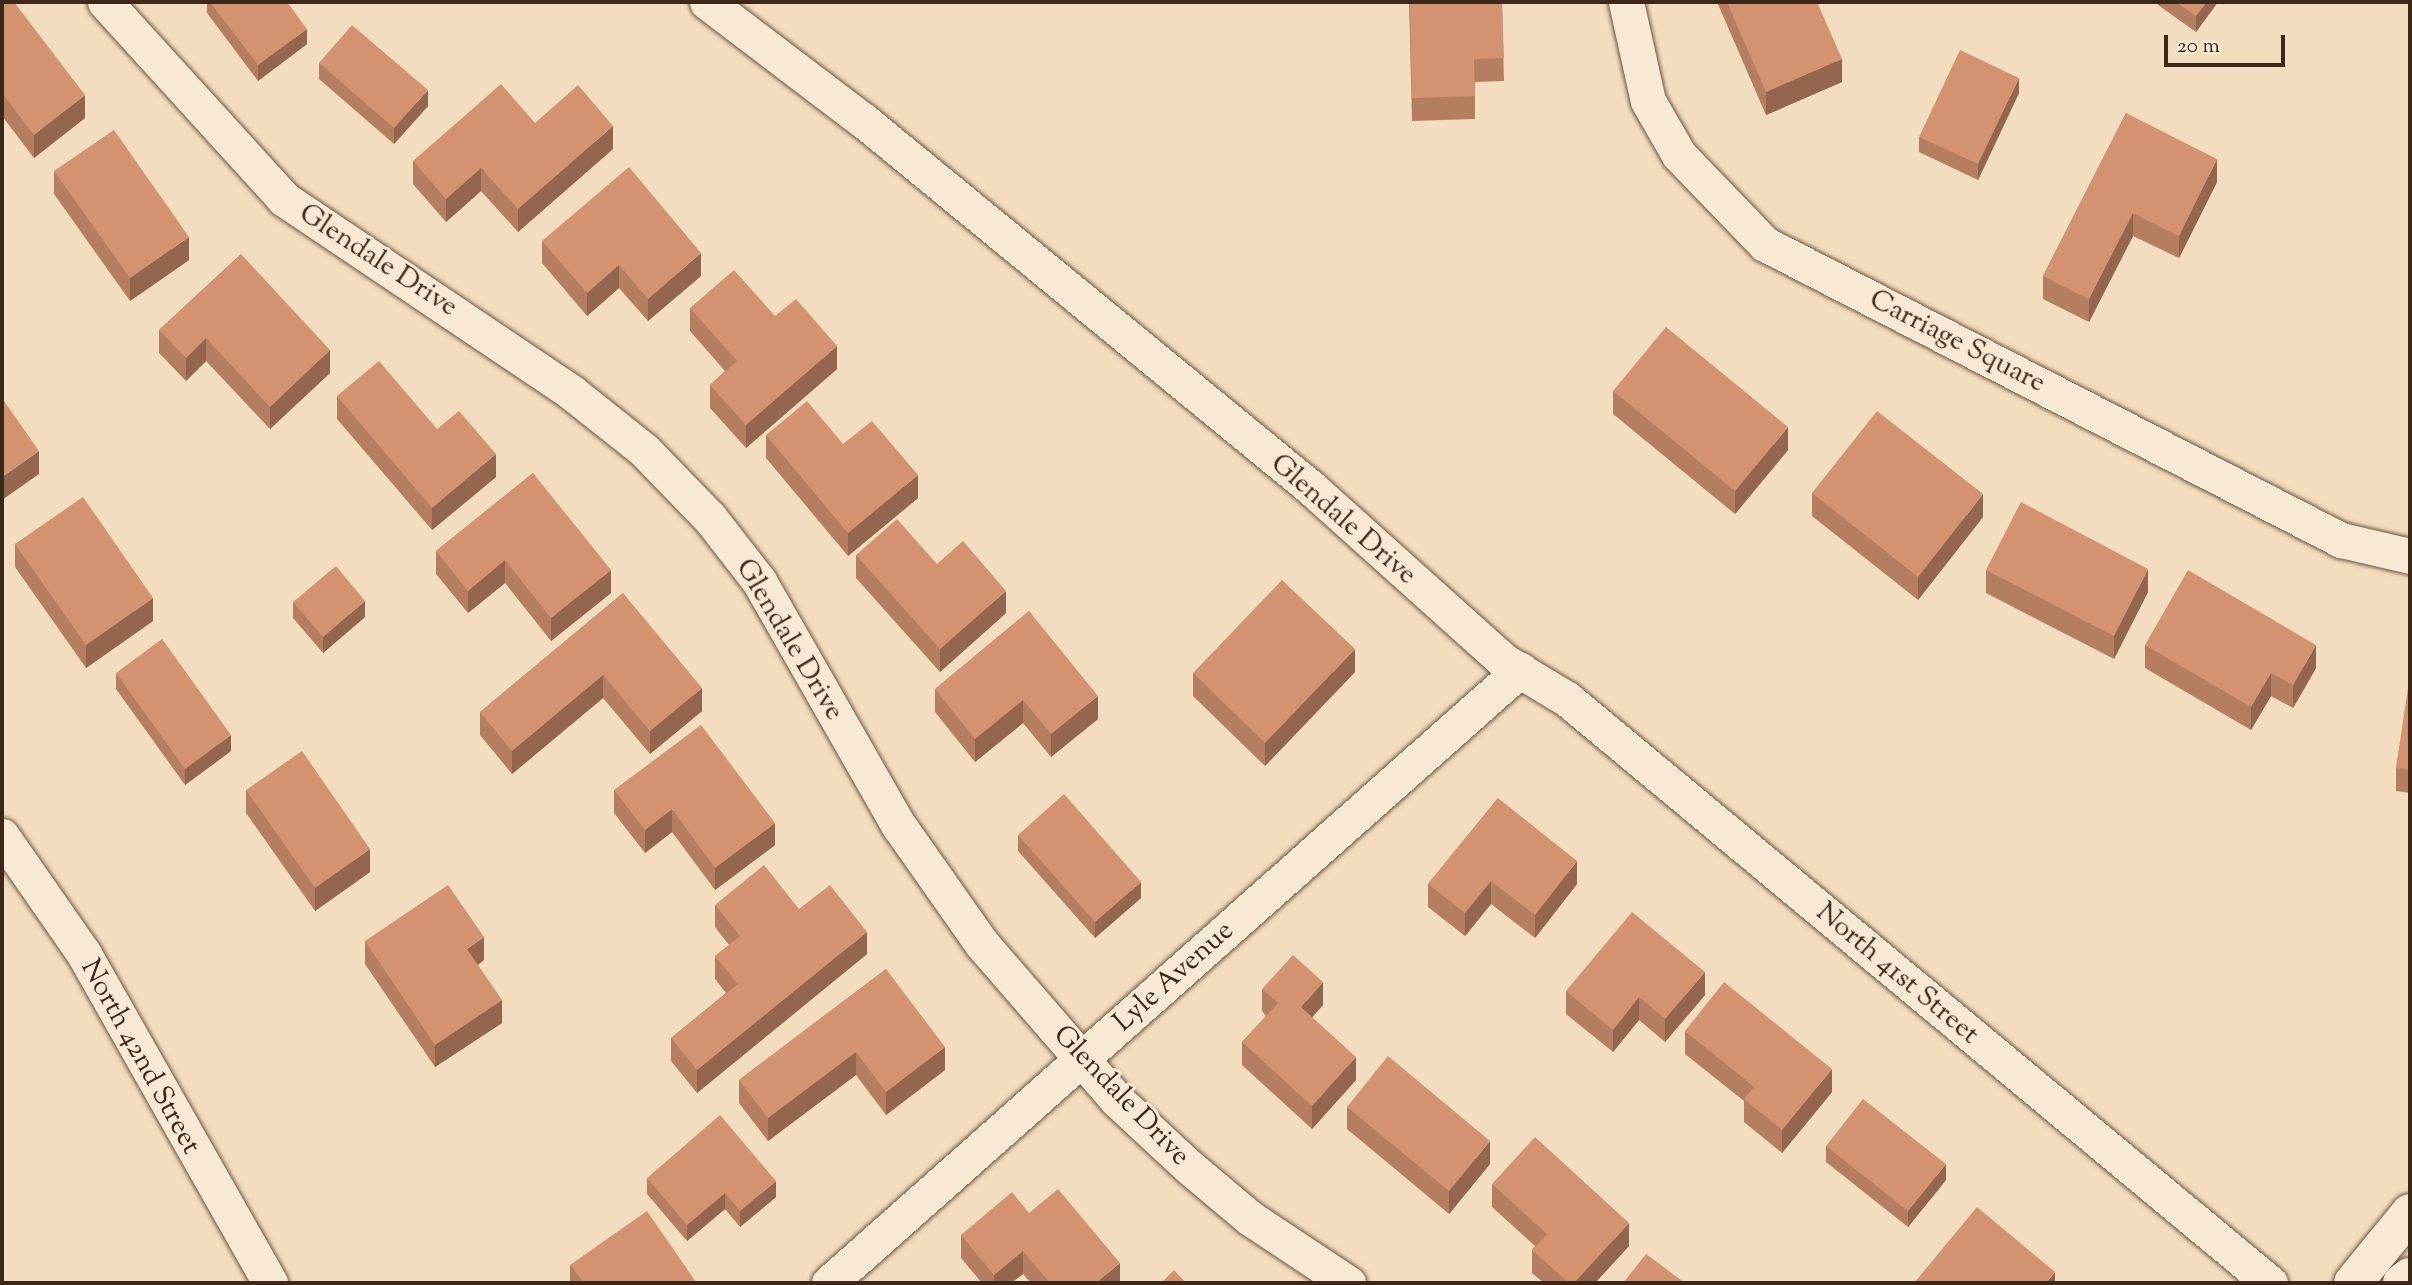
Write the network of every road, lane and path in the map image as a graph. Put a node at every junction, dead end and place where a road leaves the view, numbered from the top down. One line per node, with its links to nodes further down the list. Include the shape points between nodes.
1 (105, 2): 7 (street, Glendale Drive, via 284,199 570,392 644,450 710,518 759,581 899,826 982,944)
2 (707, 2): 5 (street, Glendale Drive, via 864,121 1310,487)
3 (1626, 2): 4 (street, Carriage Square, via 1634,59 1660,123 1722,206 1765,244 2341,540)
4 (2410, 556)
5 (1520, 670): 7 (street, Lyle Avenue); 13 (street, North 41st Street, via 1567,699)
6 (2, 836): 10 (street, North 42nd Street, via 84,954)
7 (1081, 1059): 11 (street, Lyle Avenue); 12 (street, Glendale Drive, via 1188,1166 1250,1218)
8 (2410, 1213): 14 (main road)
9 (2410, 1278): 15 (main road)
10 (270, 1283)
11 (828, 1283)
12 (1348, 1283)
13 (2270, 1283)
14 (2353, 1283)
15 (2402, 1283)

